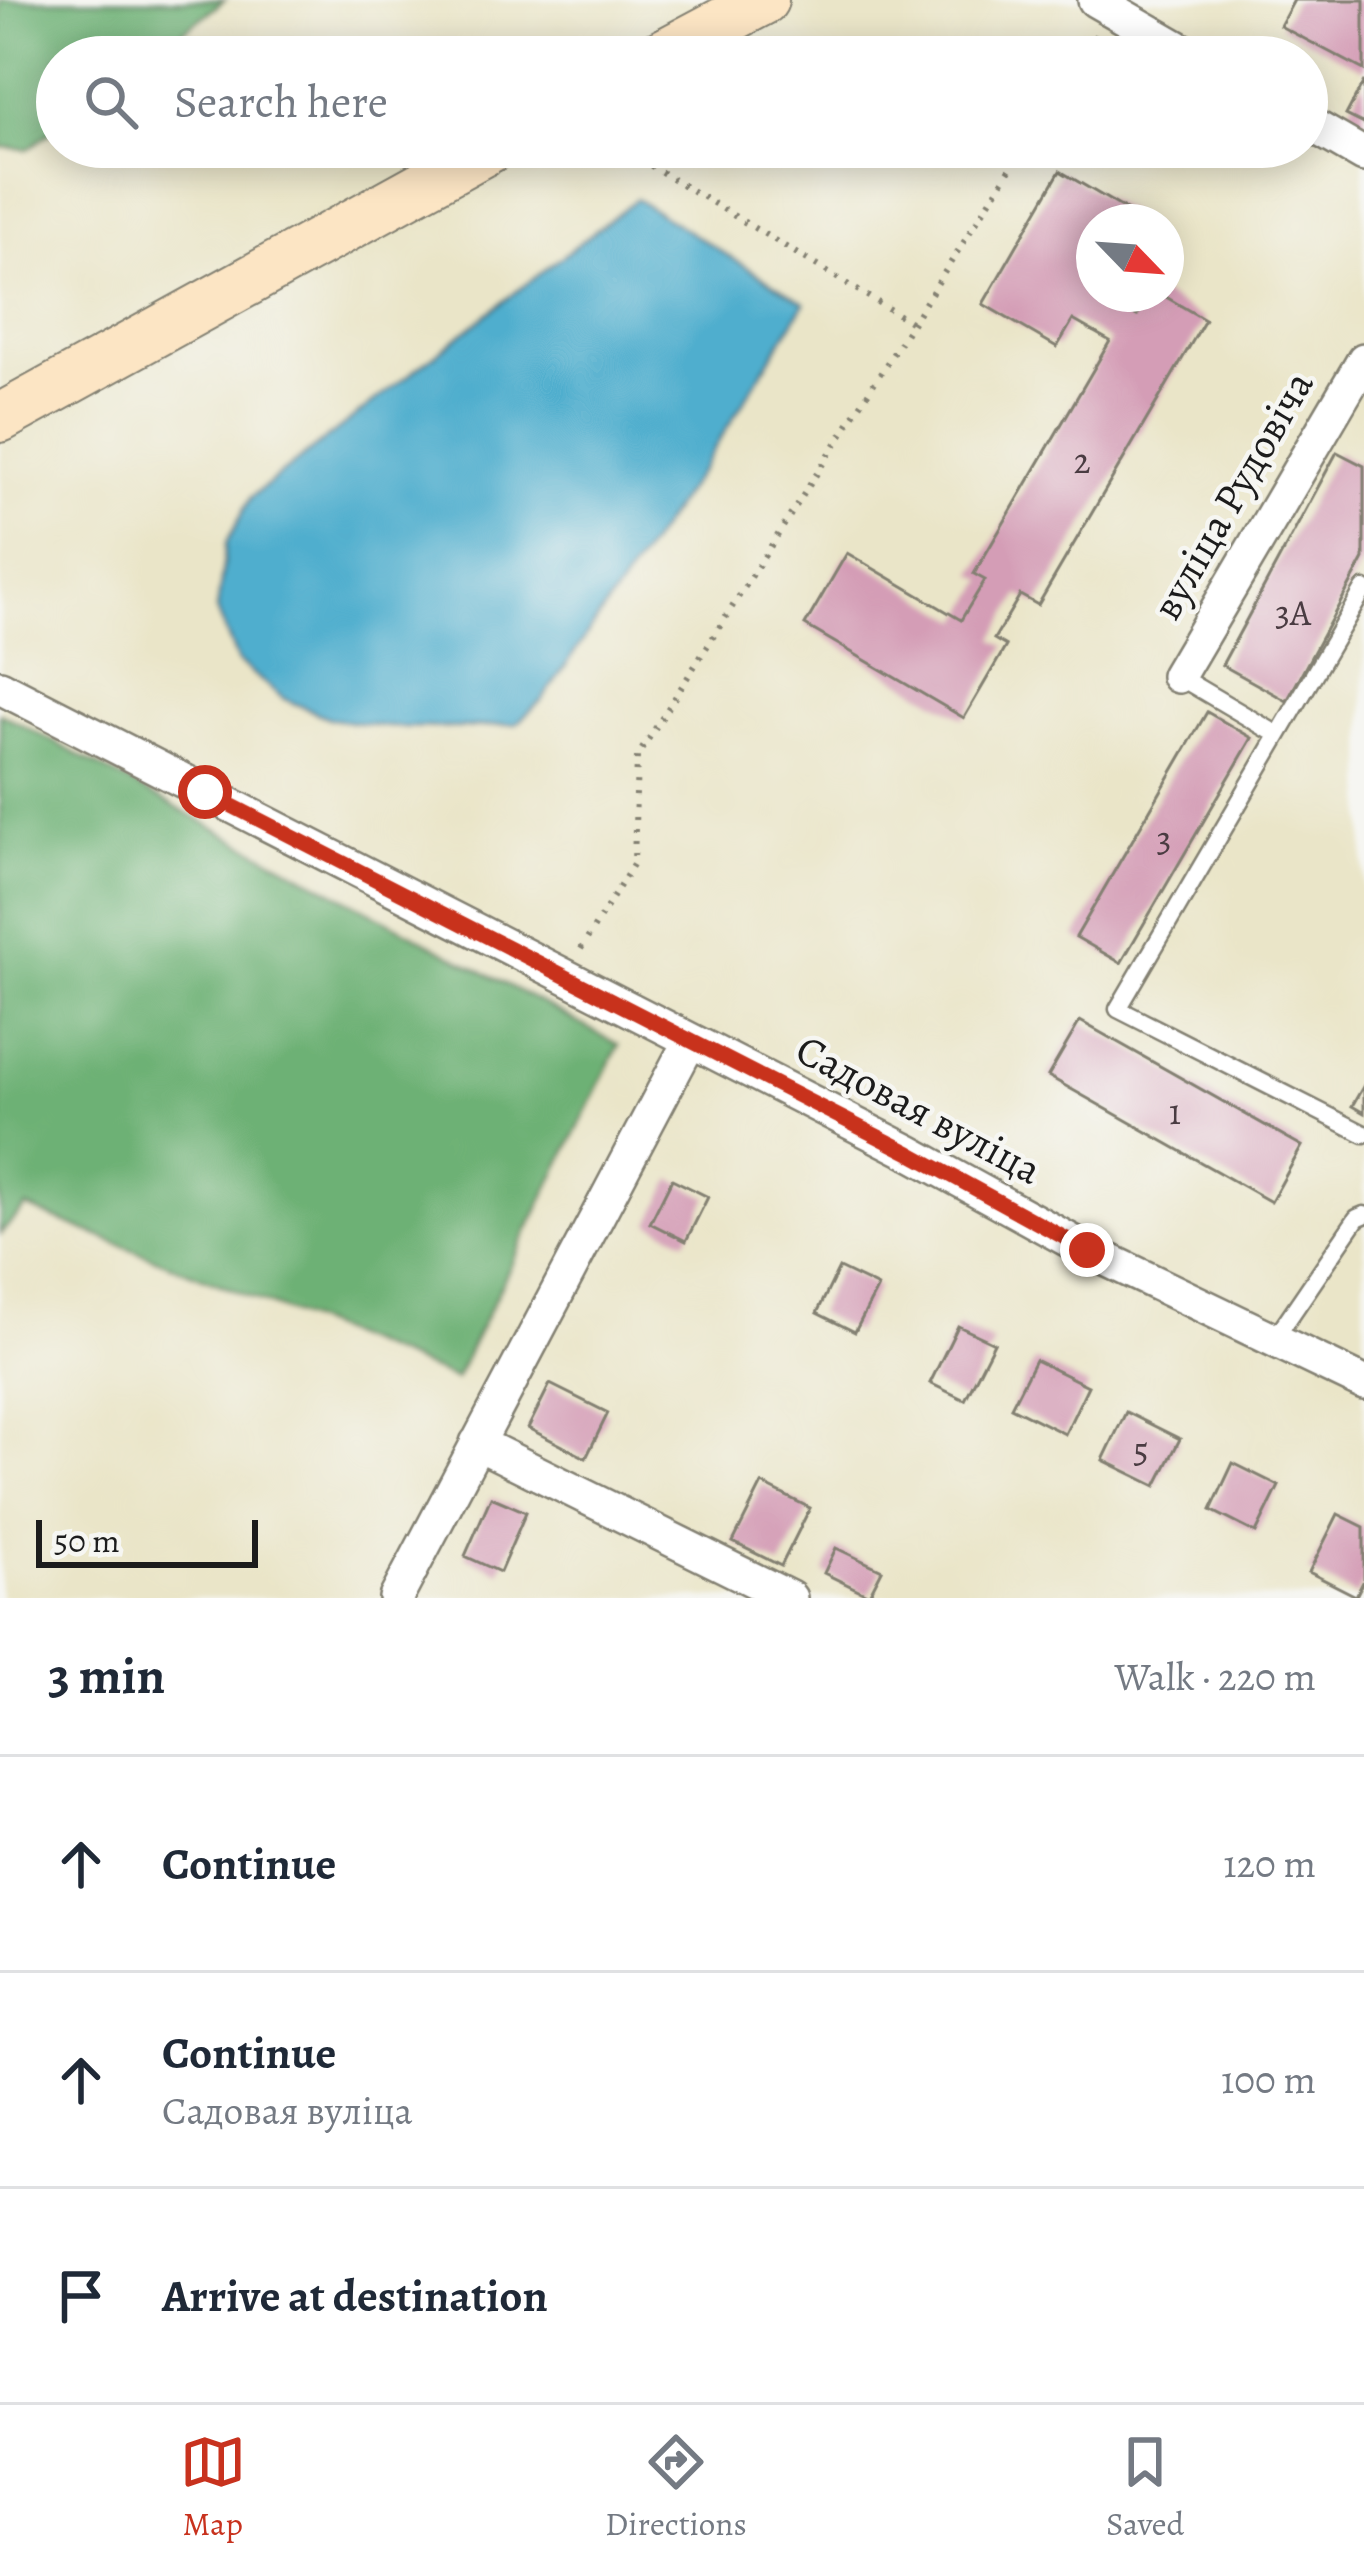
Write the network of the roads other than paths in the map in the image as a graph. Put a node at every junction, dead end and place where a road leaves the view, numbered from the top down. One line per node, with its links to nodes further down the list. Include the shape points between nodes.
1 (764, 0): 3 (street)
2 (1095, 0): 4 (street)
3 (696, 36)
4 (1158, 36)
5 (1328, 134): 6 (street)
6 (1364, 155)
7 (454, 168): 9 (street)
8 (1364, 360): 11 (street, вуліца Рудовіча)
9 (0, 418)
10 (1364, 589): 13 (lane)
11 (1178, 676): 13 (lane)
12 (0, 687): 14 (street, Садовая вуліца)
13 (1278, 736): 15 (lane, via 1118,1009)
14 (690, 1041): 17 (street, Садовая вуліца, via 1087,1250); 19 (street)
15 (1364, 1134)
16 (1364, 1215): 17 (lane)
17 (1275, 1338): 18 (street, Садовая вуліца)
18 (1364, 1383)
19 (477, 1443): 20 (street); 21 (street)
20 (396, 1598)
21 (790, 1598)

